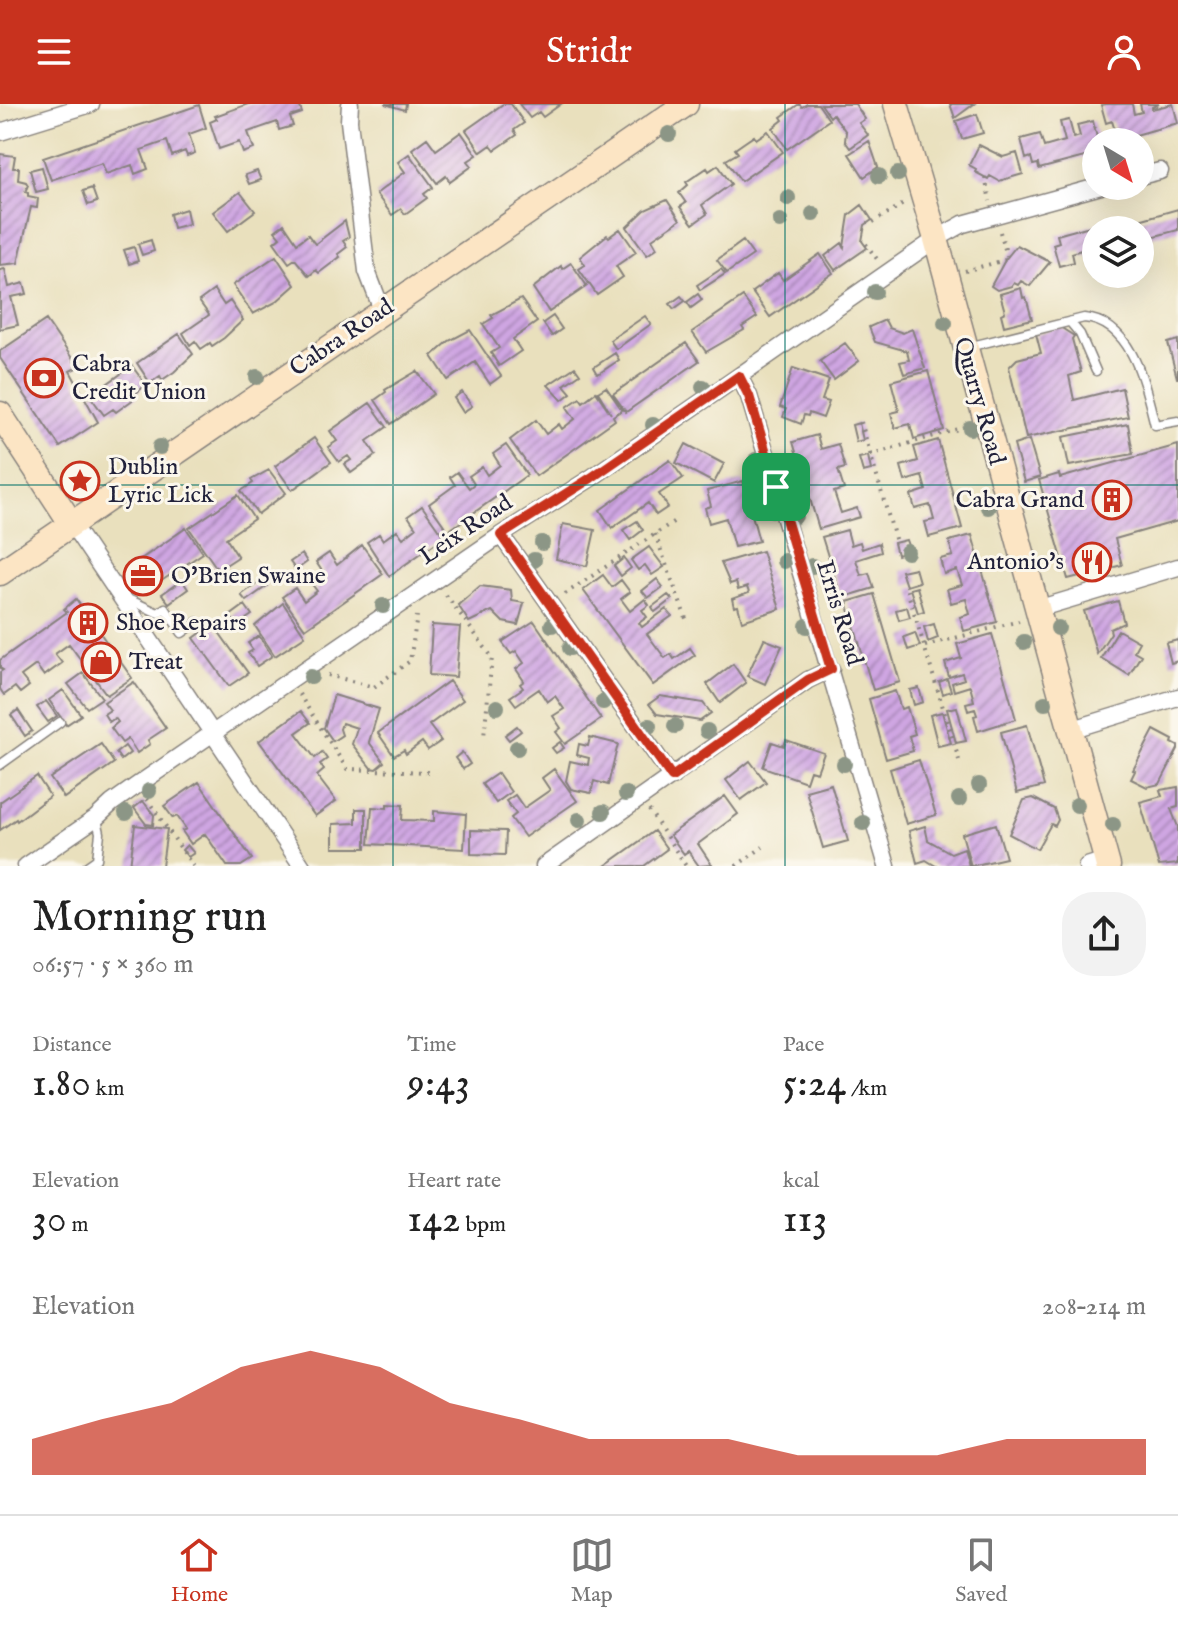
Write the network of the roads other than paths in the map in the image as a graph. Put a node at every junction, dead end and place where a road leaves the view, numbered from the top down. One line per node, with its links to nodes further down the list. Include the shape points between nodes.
1 (91, 104): 5 (street)
2 (350, 104): 10 (street, via 367,271)
3 (686, 104): 10 (street, Cabra Road)
4 (896, 104): 9 (street, Quarry Road)
5 (0, 132)
6 (1160, 171): 7 (street)
7 (1154, 172)
8 (1082, 191): 9 (street, via 963,224)
9 (936, 239): 12 (street, Quarry Road); 14 (street, Leix Road)
10 (382, 310): 17 (street, Cabra Road)
11 (1070, 322): 12 (lane); 13 (lane); 16 (lane, via 1098,319 1114,331 1142,373 1155,425)
12 (963, 348): 22 (street, Quarry Road)
13 (1096, 371)
14 (739, 376): 18 (street, Leix Road); 24 (street, Erris Road)
15 (0, 414): 17 (street)
16 (1178, 421)
17 (71, 523): 20 (street, Cabra Road); 21 (street)
18 (501, 535): 28 (street, Leix Road); 30 (street)
19 (1178, 567): 22 (street)
20 (0, 573)
21 (119, 595): 23 (lane, via 158,613 165,608 182,633); 28 (street)
22 (1038, 612): 27 (street, Quarry Road)
23 (197, 622)
24 (831, 669): 30 (street); 37 (street, Erris Road)
25 (1178, 697): 27 (street)
26 (60, 722): 29 (lane)
27 (1070, 730): 32 (street, Quarry Road)
28 (213, 733): 31 (street, Leix Road); 35 (street)
29 (0, 765)
30 (672, 777): 36 (street)
31 (96, 818): 33 (street, Leix Road); 34 (lane, via 97,859)
32 (1100, 864)
33 (26, 866)
34 (87, 866)
35 (302, 866)
36 (544, 866)
37 (887, 866)

